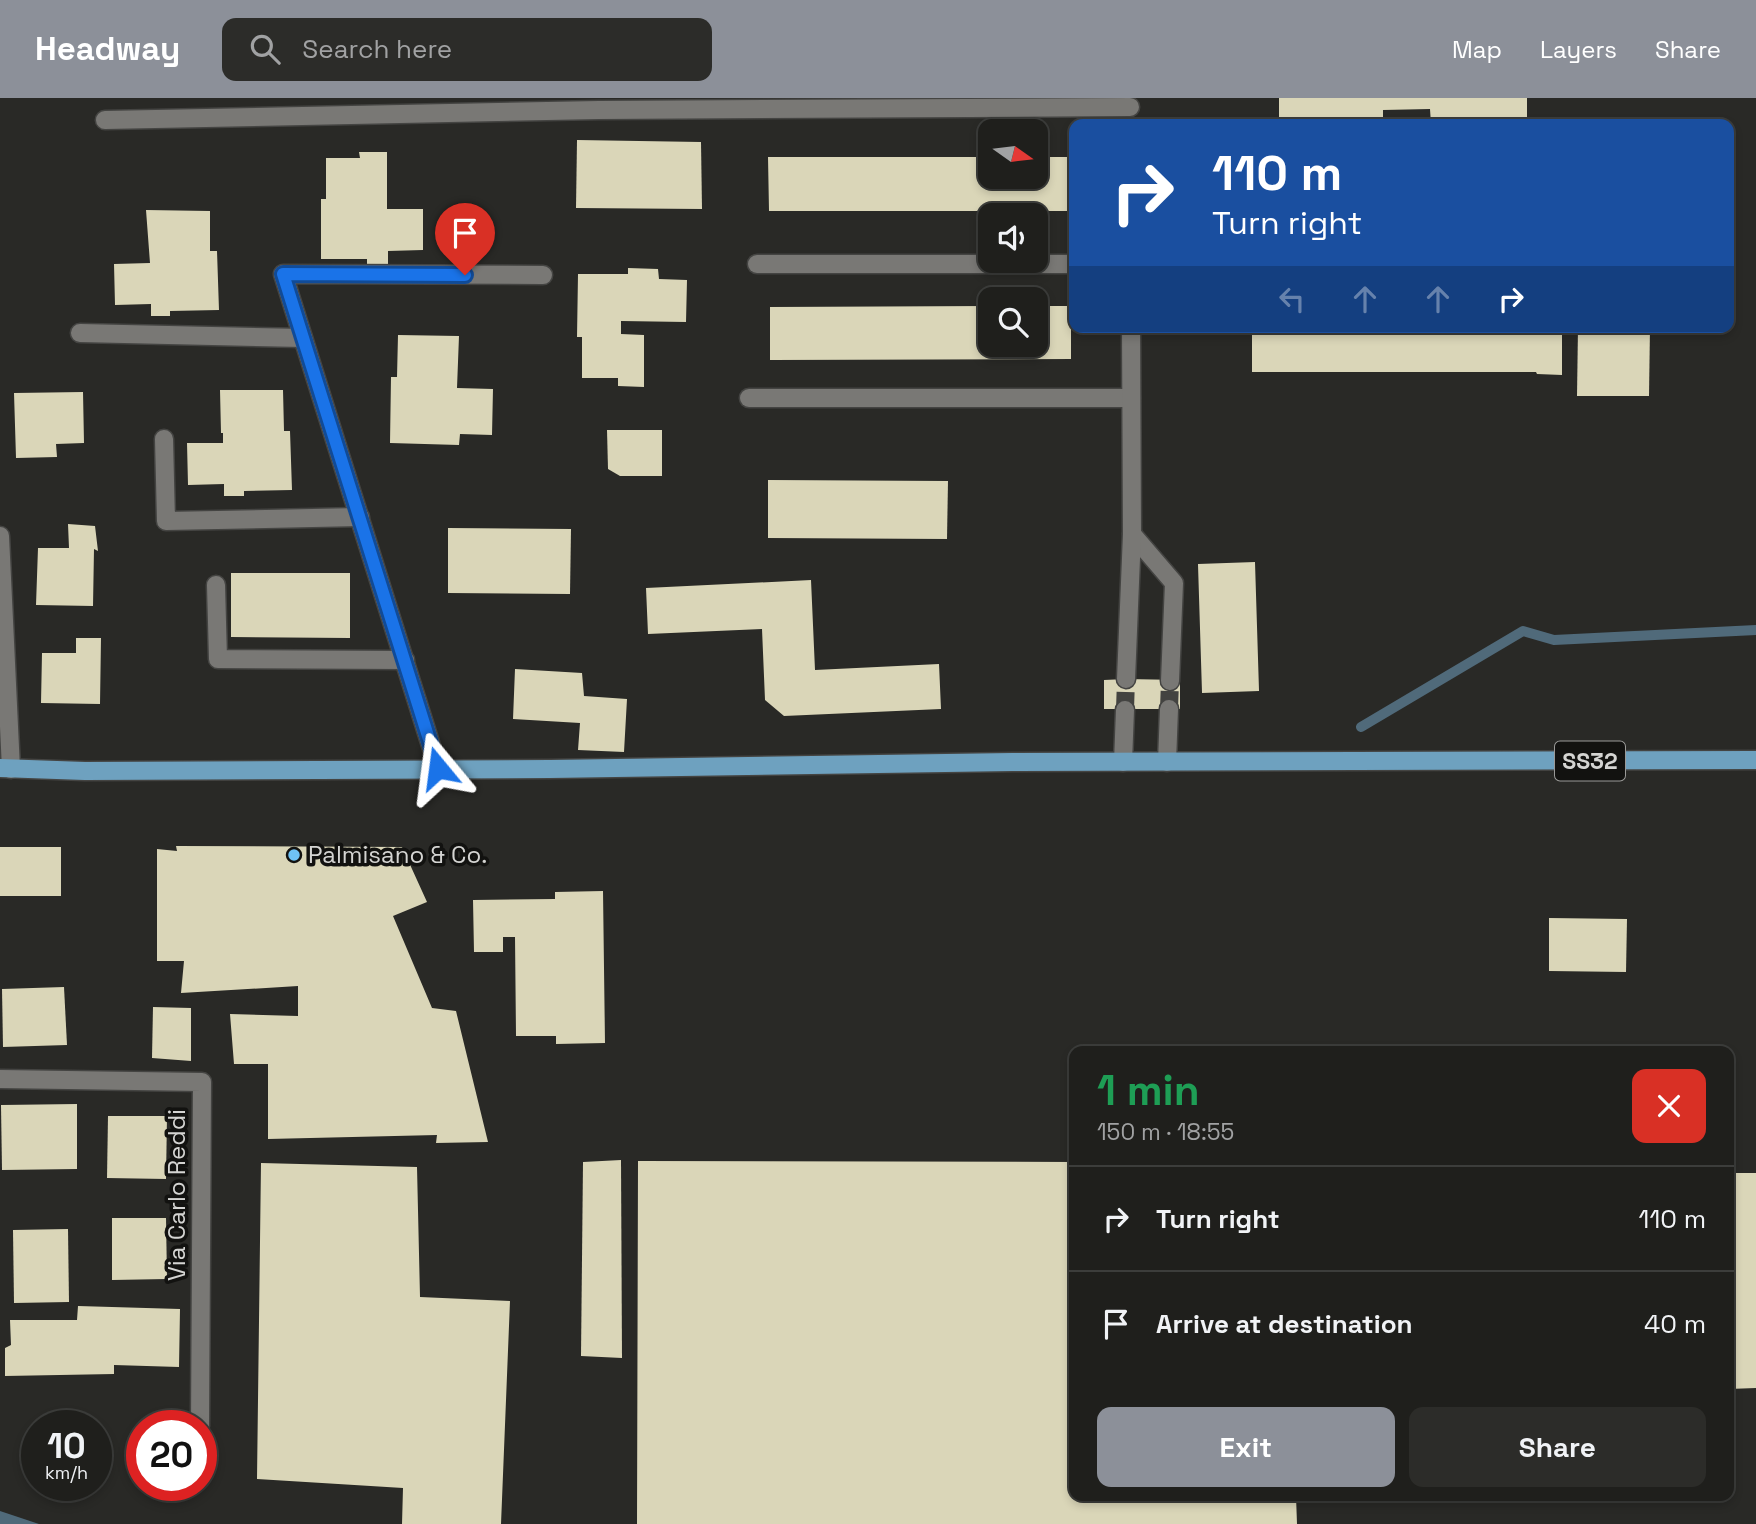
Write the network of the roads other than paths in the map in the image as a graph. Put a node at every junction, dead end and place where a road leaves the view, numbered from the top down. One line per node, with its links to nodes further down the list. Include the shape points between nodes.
1 (600, 104): 2 (street); 3 (street)
2 (1130, 110)
3 (105, 120)
4 (757, 264): 5 (street)
5 (1069, 264)
6 (543, 275): 9 (street, via 283,274)
7 (80, 333): 9 (street)
8 (1131, 333): 11 (street)
9 (303, 338): 13 (street)
10 (749, 398): 11 (street)
11 (1131, 398): 14 (street)
12 (164, 439): 13 (street, via 166,521)
13 (360, 517): 17 (street)
14 (1132, 534): 18 (street); 19 (street, via 1174,583)
15 (0, 536): 26 (street)
16 (216, 585): 17 (street, via 218,659)
17 (405, 660): 25 (street)
18 (1126, 679)
19 (1170, 681)
20 (1169, 709): 24 (street)
21 (1125, 710): 23 (street)
22 (1756, 760): 24 (main road, SS32)
23 (1122, 762): 24 (main road); 25 (main road)
24 (1167, 762)
25 (438, 768): 26 (main road)
26 (5, 769)
27 (0, 1079): 28 (street, Via Carlo Reddi, via 202,1082)
28 (200, 1410)

